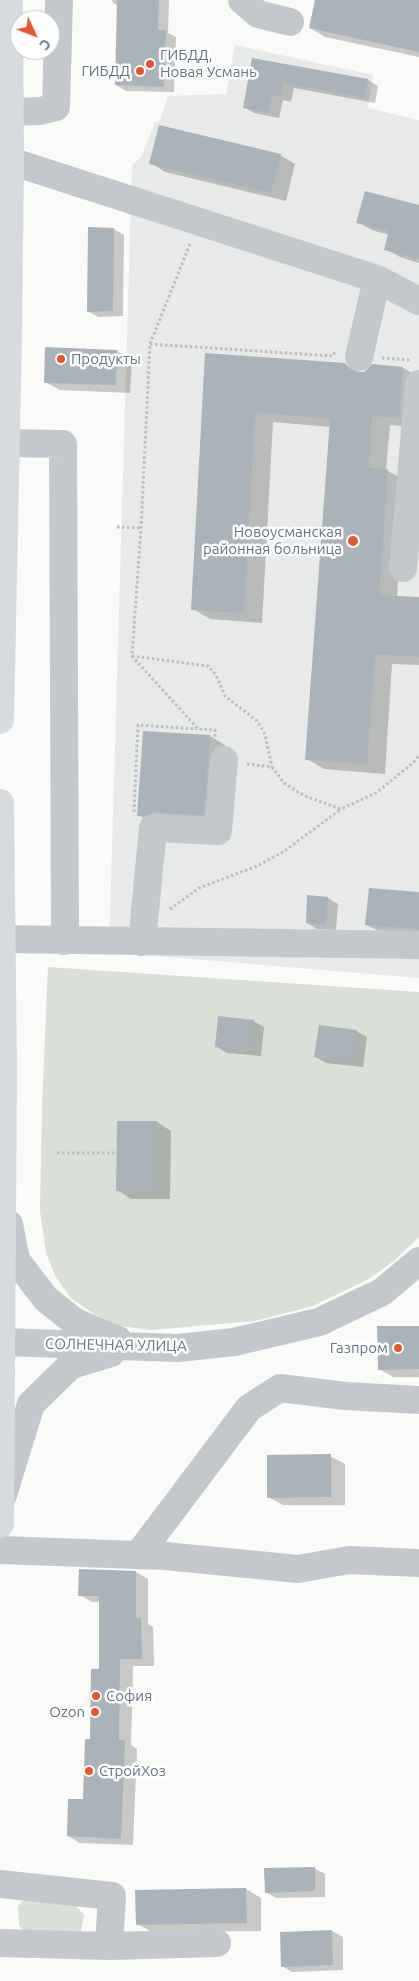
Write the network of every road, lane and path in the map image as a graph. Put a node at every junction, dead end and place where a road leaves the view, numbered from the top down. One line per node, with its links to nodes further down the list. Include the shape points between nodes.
1 (9, 0): 5 (main road)
2 (59, 0): 5 (street, via 56,107 40,110)
3 (242, 0): 4 (street, via 258,14)
4 (290, 22)
5 (8, 137): 6 (street); 13 (main road)
6 (199, 223): 7 (street); 9 (path)
7 (377, 279): 8 (street); 10 (street)
8 (419, 301)
9 (150, 344): 10 (path, via 333,356 340,344); 16 (path)
10 (359, 357): 11 (path)
11 (419, 361)
12 (419, 384): 14 (street)
13 (7, 442): 19 (main road); 28 (street, via 63,444)
14 (413, 513): 17 (street)
15 (117, 527): 16 (path)
16 (141, 528): 18 (path)
17 (403, 568)
18 (132, 656): 20 (path); 23 (path, via 208,666 216,675 225,696 257,721 265,734)
19 (0, 720)
20 (198, 729): 22 (path, via 215,730 214,759); 26 (path, via 138,725 134,826)
21 (419, 755): 25 (path, via 413,764 376,793)
22 (224, 760): 23 (path); 26 (street, via 218,831)
23 (272, 767): 25 (path, via 285,784 305,796)
24 (0, 803): 27 (main road)
25 (342, 809): 29 (path, via 283,852 257,866 199,888 157,919)
26 (153, 828): 29 (street)
27 (2, 939): 28 (street); 31 (main road)
28 (63, 941): 29 (street)
29 (142, 942): 30 (street)
30 (419, 945)
31 (1, 1024): 34 (main road)
32 (57, 1153): 33 (path)
33 (116, 1153)
34 (2, 1185): 36 (main road); 37 (street, via 16,1260 46,1299 75,1322)
35 (419, 1261): 37 (street, СОЛНЕЧНАЯ УЛИЦА, via 382,1292 319,1322 234,1342 178,1348)
36 (2, 1342): 37 (street, СОЛНЕЧНАЯ УЛИЦА); 39 (main road)
37 (133, 1347): 39 (street, via 70,1365 31,1404)
38 (419, 1400): 41 (street, via 280,1388 249,1408)
39 (0, 1514)
40 (0, 1550): 41 (street)
41 (139, 1554): 42 (street, via 298,1569 349,1560)
42 (419, 1563)
43 (0, 1884): 46 (street, via 112,1896)
44 (0, 1943): 46 (street)
45 (217, 1943): 46 (street)
46 (109, 1946)

